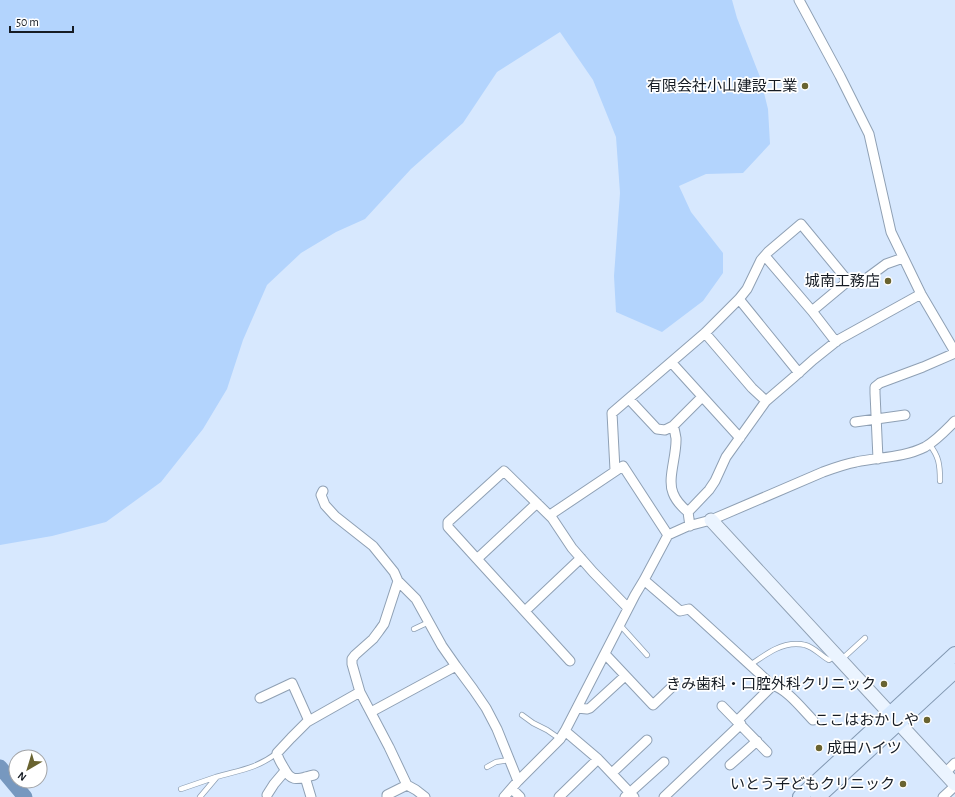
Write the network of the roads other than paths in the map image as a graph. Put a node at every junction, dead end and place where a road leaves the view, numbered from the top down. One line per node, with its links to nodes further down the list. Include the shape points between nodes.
1 (799, 0): 3 (street, via 869,134 891,232)
2 (765, 256): 4 (street, via 802,224); 6 (street); 7 (street)
3 (903, 258): 4 (street, via 886,264 858,283); 5 (street)
4 (848, 281): 7 (street)
5 (921, 294): 9 (street); 10 (street)
6 (739, 299): 8 (street); 12 (street)
7 (812, 311): 9 (street)
8 (705, 333): 11 (street); 15 (street)
9 (836, 342): 12 (street)
10 (955, 353): 17 (street, via 875,387)
11 (671, 362): 13 (street); 14 (street)
12 (799, 373): 15 (street)
13 (702, 397): 20 (street); 21 (street)
14 (629, 399): 20 (street, via 656,429 665,430); 24 (street, via 612,413)
15 (766, 401): 21 (street)
16 (905, 415): 17 (street)
17 (876, 420): 19 (street); 23 (street)
18 (955, 421): 22 (street)
19 (854, 422)
20 (673, 426): 28 (street, via 676,446 671,476 672,493)
21 (740, 438): 28 (street, via 726,457 709,490)
22 (930, 444): 23 (street, via 908,454); 25 (lane, via 938,460)
23 (878, 459): 30 (street, via 855,462 823,472)
24 (615, 470): 29 (street); 32 (street, via 623,466)
25 (940, 481)
26 (322, 491): 36 (street, via 325,505 373,546)
27 (537, 503): 29 (street); 34 (street); 34 (street, via 504,471 448,522 448,527)
28 (688, 512): 31 (street)
29 (550, 515): 33 (street)
30 (711, 520): 31 (street); 46 (street)
31 (690, 526): 32 (street)
32 (668, 535): 35 (street)
33 (581, 558): 37 (street); 38 (street)
34 (477, 559): 38 (street)
35 (644, 580): 37 (street); 48 (street, via 680,611 689,610)
36 (398, 581): 39 (street, via 416,599); 54 (street, via 384,624 373,639 352,659)
37 (628, 608): 40 (street)
38 (524, 611): 47 (street)
39 (429, 622): 41 (lane); 49 (street)
40 (620, 625): 43 (street); 45 (lane)
41 (414, 629)
42 (865, 638): 46 (lane)
43 (605, 654): 51 (street); 57 (street)
44 (955, 654): 60 (main road)
45 (647, 655)
46 (839, 658): 48 (lane, via 829,660 805,644 791,644 776,648); 60 (street)
47 (570, 661)
48 (750, 665): 53 (street)
49 (456, 666): 58 (street); 70 (street, via 486,708)
50 (955, 671): 60 (main road)
51 (626, 676): 52 (street, via 653,705); 57 (street, via 590,708)
52 (674, 685)
53 (773, 685): 61 (street, via 781,689); 63 (street)
54 (360, 692): 58 (street); 62 (street)
55 (260, 698): 62 (street, via 292,683)
56 (722, 706): 63 (street)
57 (578, 708): 64 (street)
58 (371, 712): 81 (street)
59 (522, 715): 65 (lane)
60 (895, 718): 78 (street); 95 (main road); 96 (main road)
61 (812, 720)
62 (309, 721): 69 (street)
63 (739, 722): 67 (street); 94 (street)
64 (565, 730): 65 (street); 71 (street)
65 (560, 739): 80 (street)
66 (647, 740): 77 (street)
67 (757, 741): 68 (street); 74 (street)
68 (767, 752)
69 (277, 754): 76 (street); 79 (lane, via 256,766)
70 (509, 760): 75 (lane, via 496,762); 80 (street)
71 (598, 760): 77 (street); 93 (street)
72 (664, 762): 86 (street)
73 (955, 763): 78 (street)
74 (730, 765)
75 (487, 767)
76 (285, 771): 85 (street); 88 (street, via 291,778 309,776)
77 (612, 773): 86 (street)
78 (945, 773): 82 (street)
79 (217, 777): 83 (lane); 87 (lane)
80 (518, 781): 84 (street)
81 (407, 785): 89 (street, via 386,795); 90 (street)
82 (955, 785): 97 (street)
83 (181, 789)
84 (512, 789): 91 (street); 92 (street)
85 (267, 795)
86 (629, 795)
87 (200, 797)
88 (311, 797)
89 (387, 797)
90 (425, 797)
91 (504, 797)
92 (520, 797)
93 (559, 797)
94 (664, 797)
95 (800, 797)
96 (818, 797)
97 (943, 797)

